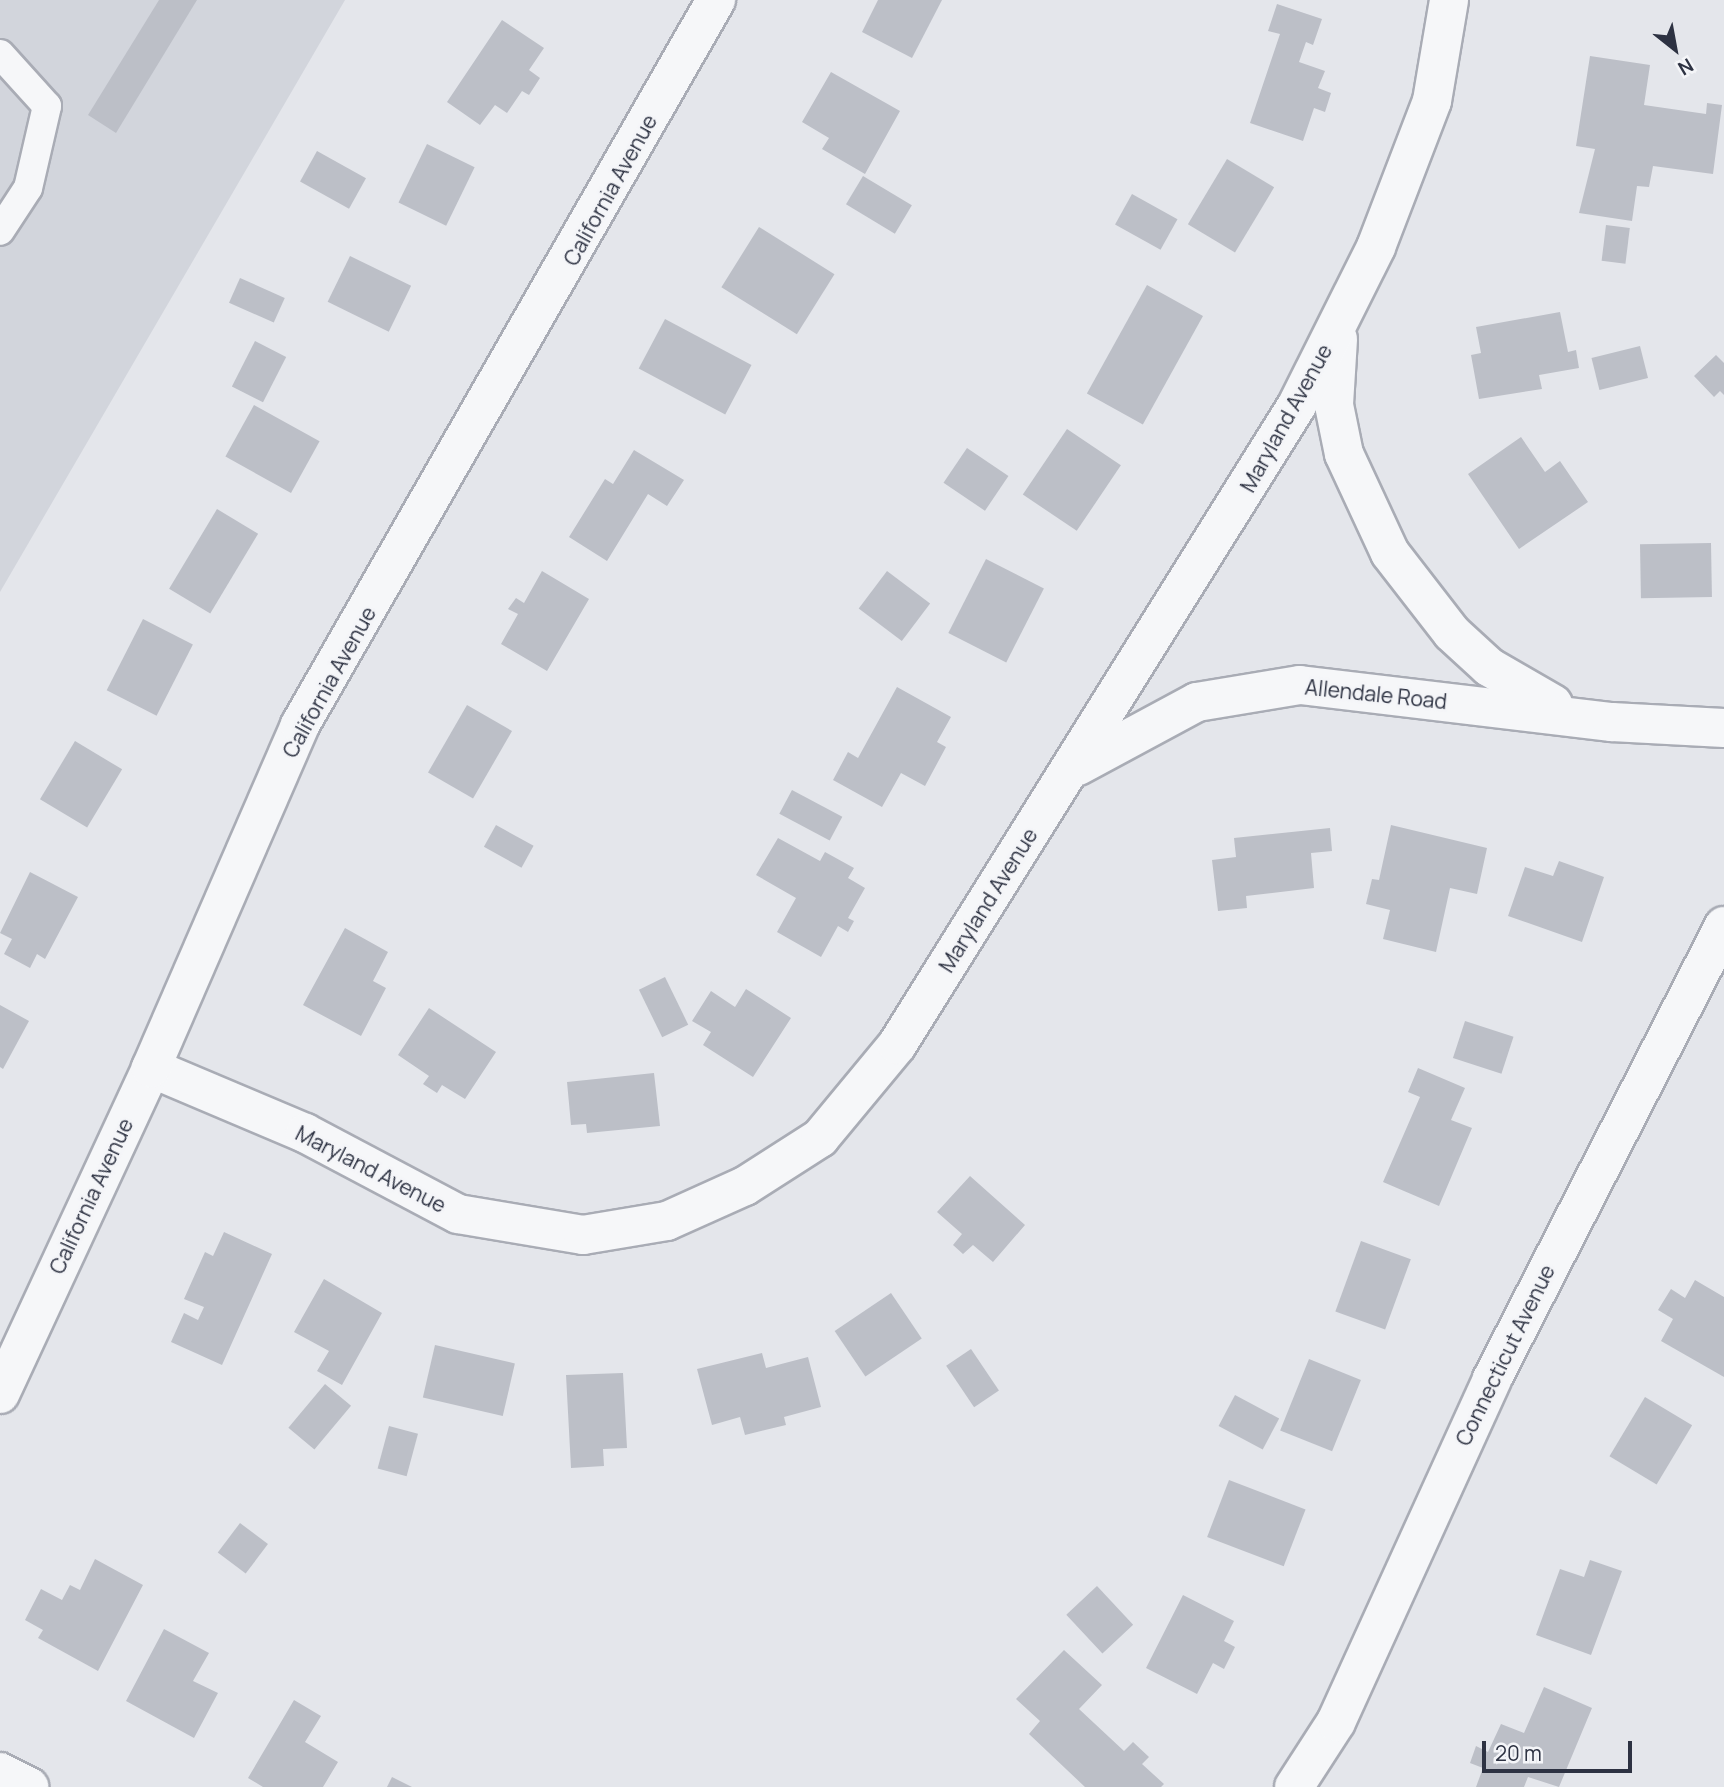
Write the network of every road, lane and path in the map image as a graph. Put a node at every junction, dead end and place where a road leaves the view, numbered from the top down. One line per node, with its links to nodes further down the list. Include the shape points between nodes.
1 (716, 0): 10 (street, California Avenue, via 300,726)
2 (1449, 0): 5 (street, Maryland Avenue, via 1432,101 1376,247)
3 (0, 54): 4 (lane, via 47,106 27,188)
4 (0, 231)
5 (1345, 310): 6 (street, Allendale Road, via 1334,359 1334,405 1344,454 1390,553 1452,633 1489,667 1527,693); 8 (street, Maryland Avenue, via 1297,405)
6 (1574, 714): 7 (street, Allendale Road, via 1612,722); 8 (street, Allendale Road, via 1300,685 1197,702)
7 (1724, 728)
8 (1071, 770): 10 (street, Maryland Avenue, via 897,1045 820,1138 745,1186 667,1222 583,1236 458,1214 305,1133)
9 (1724, 926): 14 (street, Connecticut Avenue, via 1492,1379 1336,1722)
10 (151, 1068): 11 (street, California Avenue)
11 (0, 1394)
12 (0, 1772): 13 (street)
13 (29, 1787)
14 (1293, 1787)

